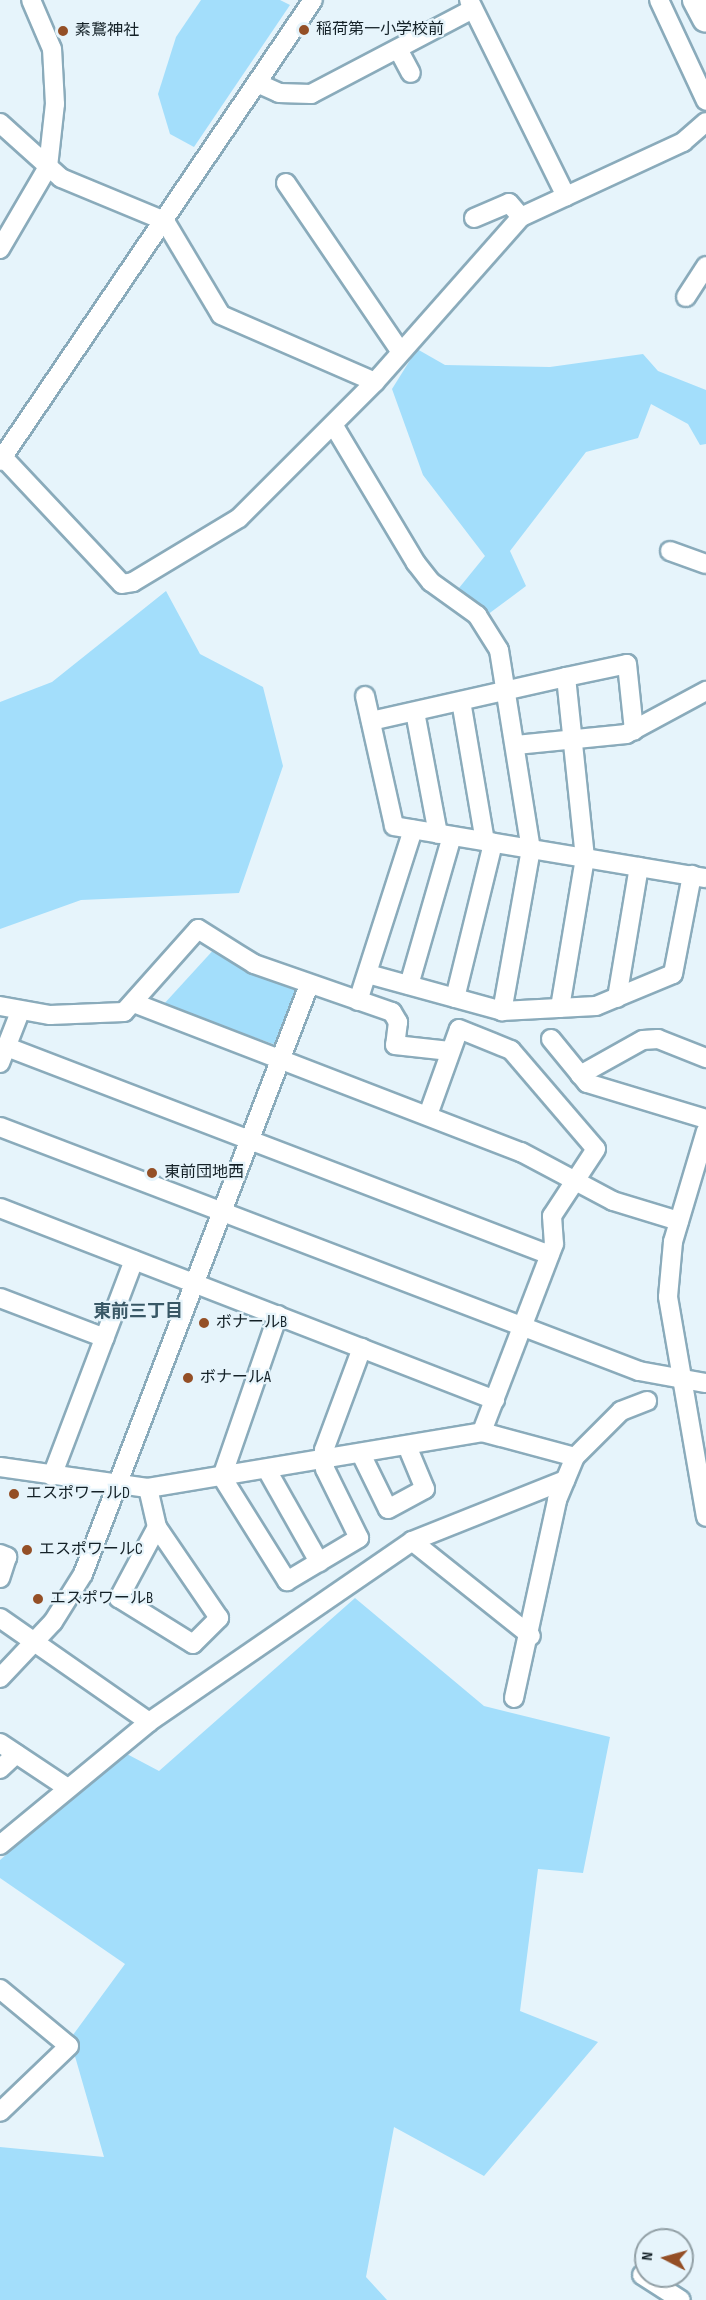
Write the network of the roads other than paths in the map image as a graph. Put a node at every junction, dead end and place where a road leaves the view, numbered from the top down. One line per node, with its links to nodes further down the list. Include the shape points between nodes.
1 (31, 0): 13 (street, via 52,49 55,104)
2 (659, 0): 10 (street)
3 (696, 0): 6 (highway)
4 (310, 1): 9 (street)
5 (470, 5): 7 (street); 15 (street)
6 (706, 20)
7 (398, 49): 8 (street); 9 (street, via 311,94 279,93)
8 (411, 73)
9 (256, 83): 18 (street)
10 (706, 101)
11 (706, 122): 15 (street, via 683,142)
12 (0, 123): 13 (street)
13 (48, 167): 18 (street, via 92,194 131,203); 19 (street)
14 (286, 183): 22 (street)
15 (566, 195): 16 (street)
16 (521, 217): 17 (street, via 509,203); 22 (street)
17 (474, 218)
18 (165, 221): 23 (street, via 221,315); 25 (street)
19 (0, 249)
20 (706, 266): 21 (street)
21 (686, 297)
22 (401, 352): 23 (street)
23 (375, 382): 24 (street)
24 (333, 426): 25 (street, via 239,518 122,584); 29 (street, via 416,563 431,582 477,615 499,650)
25 (1, 457)
26 (670, 551): 27 (street)
27 (706, 564)
28 (566, 677): 29 (street); 35 (street, via 627,664); 36 (street)
29 (508, 691): 32 (street); 37 (street)
30 (706, 691): 35 (street, via 684,699)
31 (365, 696): 34 (street)
32 (461, 701): 33 (street); 40 (street)
33 (415, 711): 34 (street); 39 (street)
34 (370, 722): 38 (street, via 394,826)
35 (634, 731): 36 (street)
36 (573, 739): 37 (street); 42 (street)
37 (516, 745): 41 (street)
38 (413, 830): 39 (street); 45 (street)
39 (445, 835): 40 (street); 47 (street)
40 (489, 842): 41 (street); 48 (street)
41 (531, 849): 42 (street); 54 (street)
42 (585, 858): 43 (street); 53 (street)
43 (639, 867): 44 (street); 49 (street)
44 (702, 874): 49 (street, via 673,974)
45 (368, 974): 47 (street); 50 (street)
46 (309, 985): 50 (street); 51 (street, via 254,964 198,929); 59 (street)
47 (409, 985): 48 (street)
48 (455, 998): 54 (street)
49 (616, 998): 53 (street)
50 (358, 1001): 57 (street, via 392,1012 398,1022 395,1045)
51 (134, 1003): 55 (street, via 124,1012 92,1017); 59 (street)
52 (0, 1006): 55 (street)
53 (560, 1008): 54 (street)
54 (502, 1011)
55 (20, 1012): 58 (street)
56 (551, 1039): 61 (street)
57 (450, 1051): 62 (street); 67 (street, via 459,1029 488,1037 529,1068 596,1149)
58 (3, 1055): 66 (street)
59 (282, 1058): 62 (street); 66 (street)
60 (706, 1058): 61 (street, via 658,1039 643,1040)
61 (580, 1075): 63 (street, via 587,1083)
62 (428, 1115): 67 (street)
63 (706, 1119)
64 (0, 1127): 69 (street)
65 (706, 1131): 70 (street)
66 (250, 1140): 69 (street); 71 (street)
67 (575, 1181): 70 (street, via 613,1201); 71 (street, via 552,1216)
68 (0, 1208): 72 (street)
69 (223, 1212): 73 (street); 76 (street)
70 (679, 1221): 79 (street, via 668,1297)
71 (550, 1255): 76 (street)
72 (134, 1260): 73 (street); 77 (street)
73 (196, 1283): 75 (street); 93 (street)
74 (0, 1298): 77 (street)
75 (278, 1315): 78 (street); 91 (street)
76 (522, 1327): 79 (street); 81 (street)
77 (105, 1338): 90 (street)
78 (362, 1348): 81 (street); 87 (street)
79 (683, 1382): 80 (street); 95 (street)
80 (706, 1383)
81 (495, 1400): 83 (street)
82 (647, 1401): 86 (street, via 621,1411)
83 (482, 1432): 84 (street); 86 (street)
84 (407, 1446): 85 (street); 85 (street, via 425,1489 388,1509)
85 (361, 1454): 87 (street)
86 (575, 1456): 92 (street)
87 (324, 1460): 89 (street); 99 (street, via 359,1538)
88 (0, 1467): 90 (street)
89 (267, 1470): 91 (street); 99 (street)
90 (52, 1476): 93 (street)
91 (222, 1477): 94 (street); 99 (street, via 287,1581)
92 (565, 1480): 97 (street); 102 (street)
93 (117, 1486): 94 (street); 103 (street, via 83,1574)
94 (148, 1488): 96 (street)
95 (706, 1517)
96 (157, 1527): 96 (street, via 119,1598 193,1644 219,1618)
97 (412, 1541): 102 (street); 106 (street)
98 (0, 1554): 100 (street, via 8,1557)
99 (319, 1562)
100 (0, 1578)
101 (0, 1618): 103 (street)
102 (531, 1636): 105 (street)
103 (37, 1642): 104 (street); 106 (street)
104 (0, 1678)
105 (514, 1698)
106 (149, 1722): 110 (street)
107 (0, 1743): 108 (street)
108 (16, 1754): 109 (street); 110 (street)
109 (0, 1769)
110 (66, 1787): 111 (street)
111 (0, 1845)
112 (0, 1989): 113 (street, via 69,2046)
113 (0, 2112)
114 (662, 2288): 115 (street)
115 (681, 2300)

